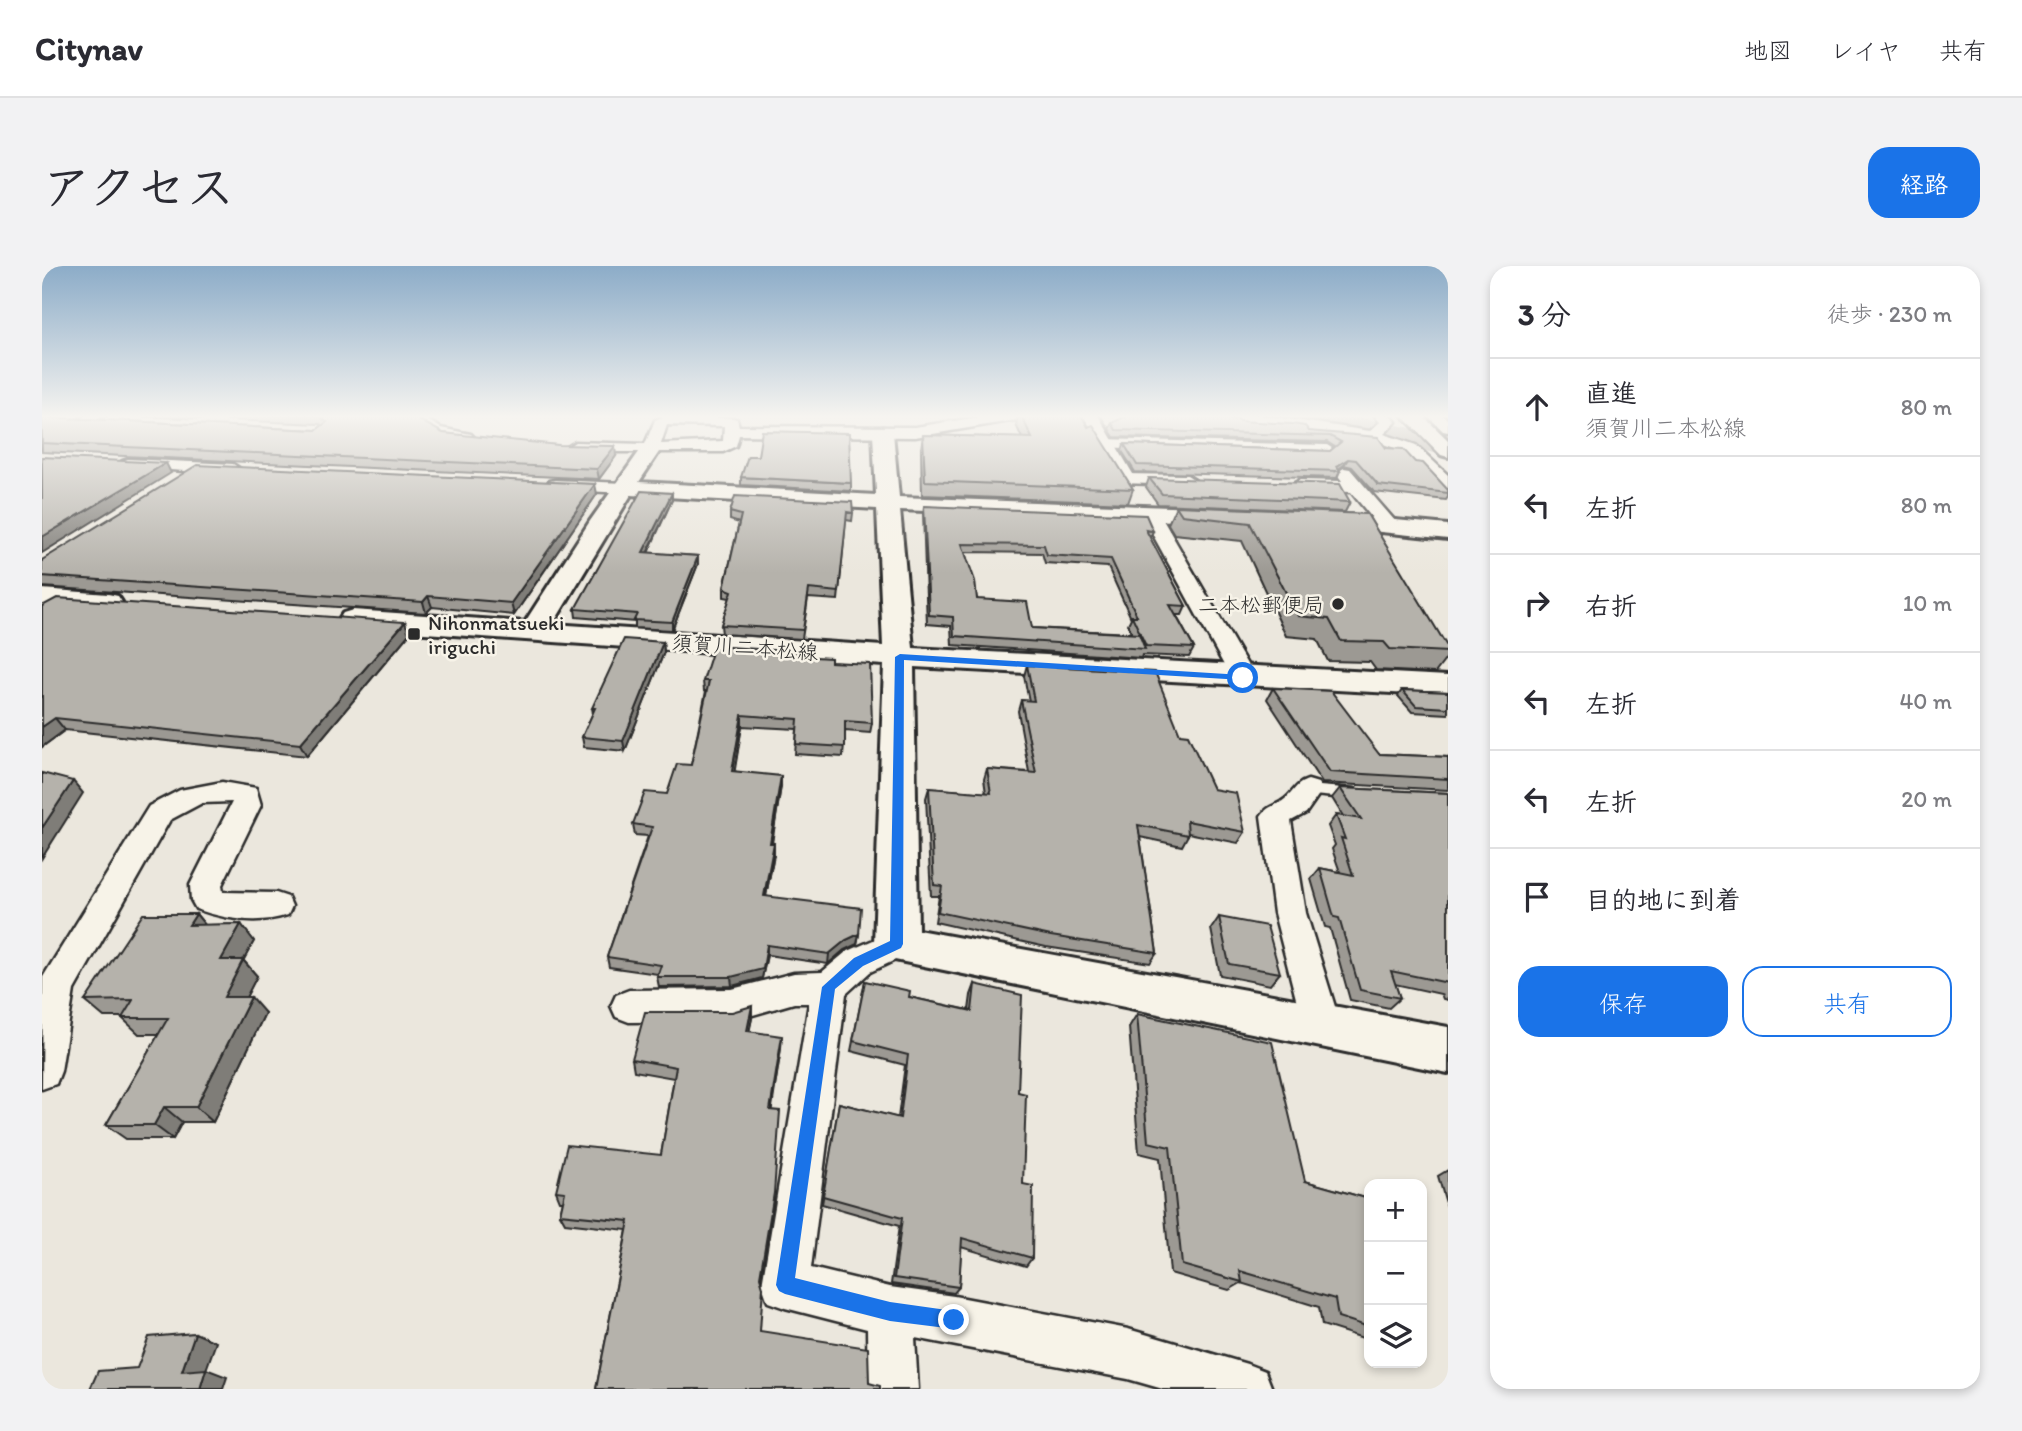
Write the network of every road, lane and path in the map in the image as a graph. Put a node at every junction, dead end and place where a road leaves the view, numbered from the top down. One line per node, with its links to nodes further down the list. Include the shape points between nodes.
1 (197, 467): 14 (street)
2 (204, 467): 8 (street)
3 (638, 467): 16 (street)
4 (885, 467): 17 (street)
5 (1118, 467): 9 (street)
6 (1341, 467): 15 (street)
7 (1430, 467): 13 (street)
8 (252, 470)
9 (1125, 479): 10 (street); 18 (street)
10 (1206, 481)
11 (542, 484): 16 (street)
12 (1282, 484): 15 (street)
13 (1448, 484)
14 (168, 485)
15 (1356, 487): 21 (street)
16 (624, 488): 17 (street); 26 (street)
17 (888, 503): 18 (street); 27 (street)
18 (1150, 513): 19 (street); 28 (street)
19 (1244, 517)
20 (1298, 519): 21 (street)
21 (1389, 526): 22 (street)
22 (1448, 532)
23 (48, 602): 24 (street)
24 (130, 603)
25 (326, 617): 26 (street, 須賀川二本松線)
26 (533, 633): 27 (street, 須賀川二本松線)
27 (900, 657): 28 (street, 須賀川二本松線); 33 (street)
28 (1243, 678): 29 (street, 須賀川二本松線)
29 (1448, 686)
30 (1308, 790): 31 (lane); 36 (street, via 1296,806 1276,816 1290,914)
31 (1371, 795)
32 (276, 906): 37 (street, via 225,906 208,900 206,885 247,805 246,795 225,790 201,792 177,801 159,813 56,988)
33 (896, 944): 34 (street, via 858,962); 36 (street)
34 (829, 987): 35 (street, via 794,988 732,1005); 40 (street, via 785,1285)
35 (629, 1006)
36 (1322, 1026): 38 (street)
37 (46, 1030): 39 (street)
38 (1448, 1049)
39 (42, 1071)
40 (890, 1311): 41 (street); 42 (street, via 1128,1354)
41 (893, 1389)
42 (1247, 1389)

